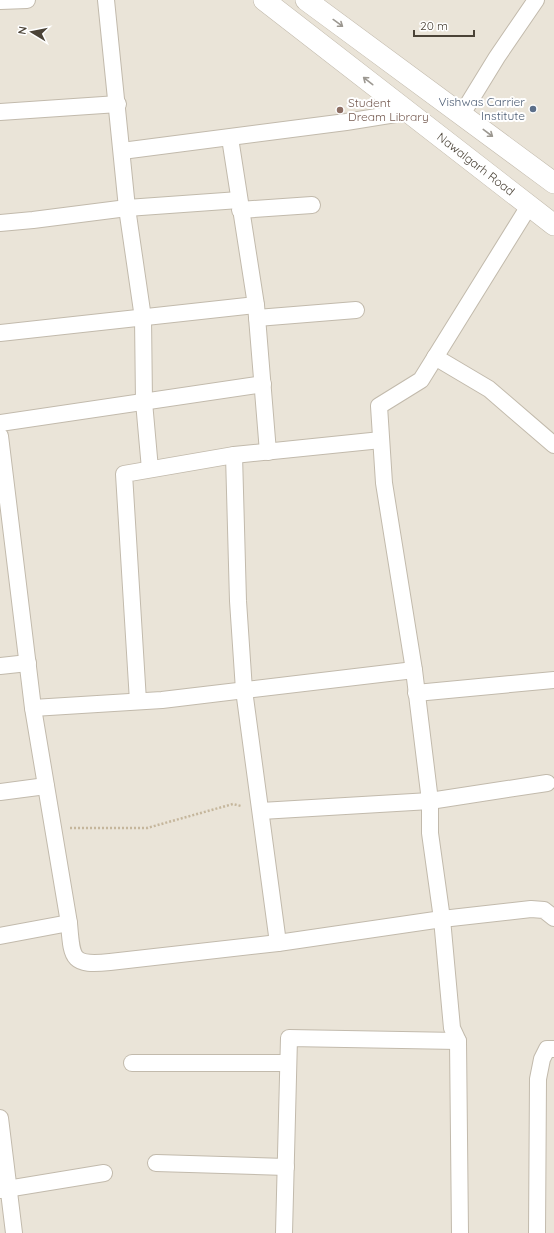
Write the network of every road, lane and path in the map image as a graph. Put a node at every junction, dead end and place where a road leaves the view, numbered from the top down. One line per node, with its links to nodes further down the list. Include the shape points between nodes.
1 (27, 0): 6 (street)
2 (106, 0): 7 (street)
3 (264, 0): 9 (street, Nawalgarh Road, one-way to 3)
4 (306, 0): 10 (street, one-way to 10)
5 (536, 0): 10 (street, via 496,57)
6 (0, 1)
7 (118, 104): 8 (street); 12 (street)
8 (0, 112)
9 (408, 112): 11 (street); 16 (street, Nawalgarh Road)
10 (462, 114): 13 (street, one-way to 13)
11 (230, 138): 12 (street); 14 (street)
12 (122, 150): 17 (street)
13 (554, 183)
14 (240, 205): 15 (street); 17 (street); 21 (street)
15 (312, 205)
16 (529, 206): 19 (street, Nawalgarh Road); 24 (street)
17 (127, 208): 18 (street); 22 (street)
18 (0, 222)
19 (554, 225)
20 (356, 310): 21 (street)
21 (257, 312): 22 (street); 25 (street)
22 (143, 318): 23 (street); 26 (street)
23 (0, 333)
24 (435, 357): 29 (street, via 420,380 379,406); 30 (street, via 489,389)
25 (263, 384): 26 (street); 31 (street)
26 (144, 402): 27 (street); 33 (street)
27 (0, 423)
28 (0, 436): 34 (street)
29 (381, 440): 31 (street); 37 (street, via 384,484)
30 (554, 445)
31 (268, 452): 32 (street)
32 (234, 455): 33 (street); 39 (street, via 238,601)
33 (150, 469): 41 (street, via 124,474)
34 (5, 520): 35 (street)
35 (28, 662): 36 (street); 42 (street)
36 (0, 666)
37 (414, 670): 39 (street); 40 (street)
38 (554, 680): 40 (street)
39 (244, 690): 41 (street); 47 (street)
40 (416, 693): 46 (street)
41 (138, 701): 42 (street)
42 (33, 708): 44 (street)
43 (547, 783): 46 (street)
44 (46, 786): 45 (street); 48 (street)
45 (0, 792)
46 (430, 801): 47 (street); 50 (street, via 430,832)
47 (261, 811): 48 (path, via 233,804 147,828); 53 (street)
48 (53, 828): 51 (street)
49 (554, 918): 50 (street, via 544,910 532,909)
50 (442, 919): 53 (street); 54 (street, via 452,1028)
51 (69, 923): 52 (street); 53 (street, via 74,958 93,964)
52 (0, 936)
53 (278, 943)
54 (458, 1040): 56 (street, via 289,1038); 65 (street)
55 (554, 1049): 66 (street, via 547,1049 538,1079)
56 (288, 1063): 57 (street); 60 (street)
57 (132, 1064)
58 (0, 1118): 62 (street)
59 (156, 1163): 60 (street)
60 (286, 1167): 64 (street)
61 (104, 1173): 62 (street)
62 (4, 1190): 63 (street)
63 (14, 1233)
64 (284, 1233)
65 (460, 1233)
66 (537, 1233)

